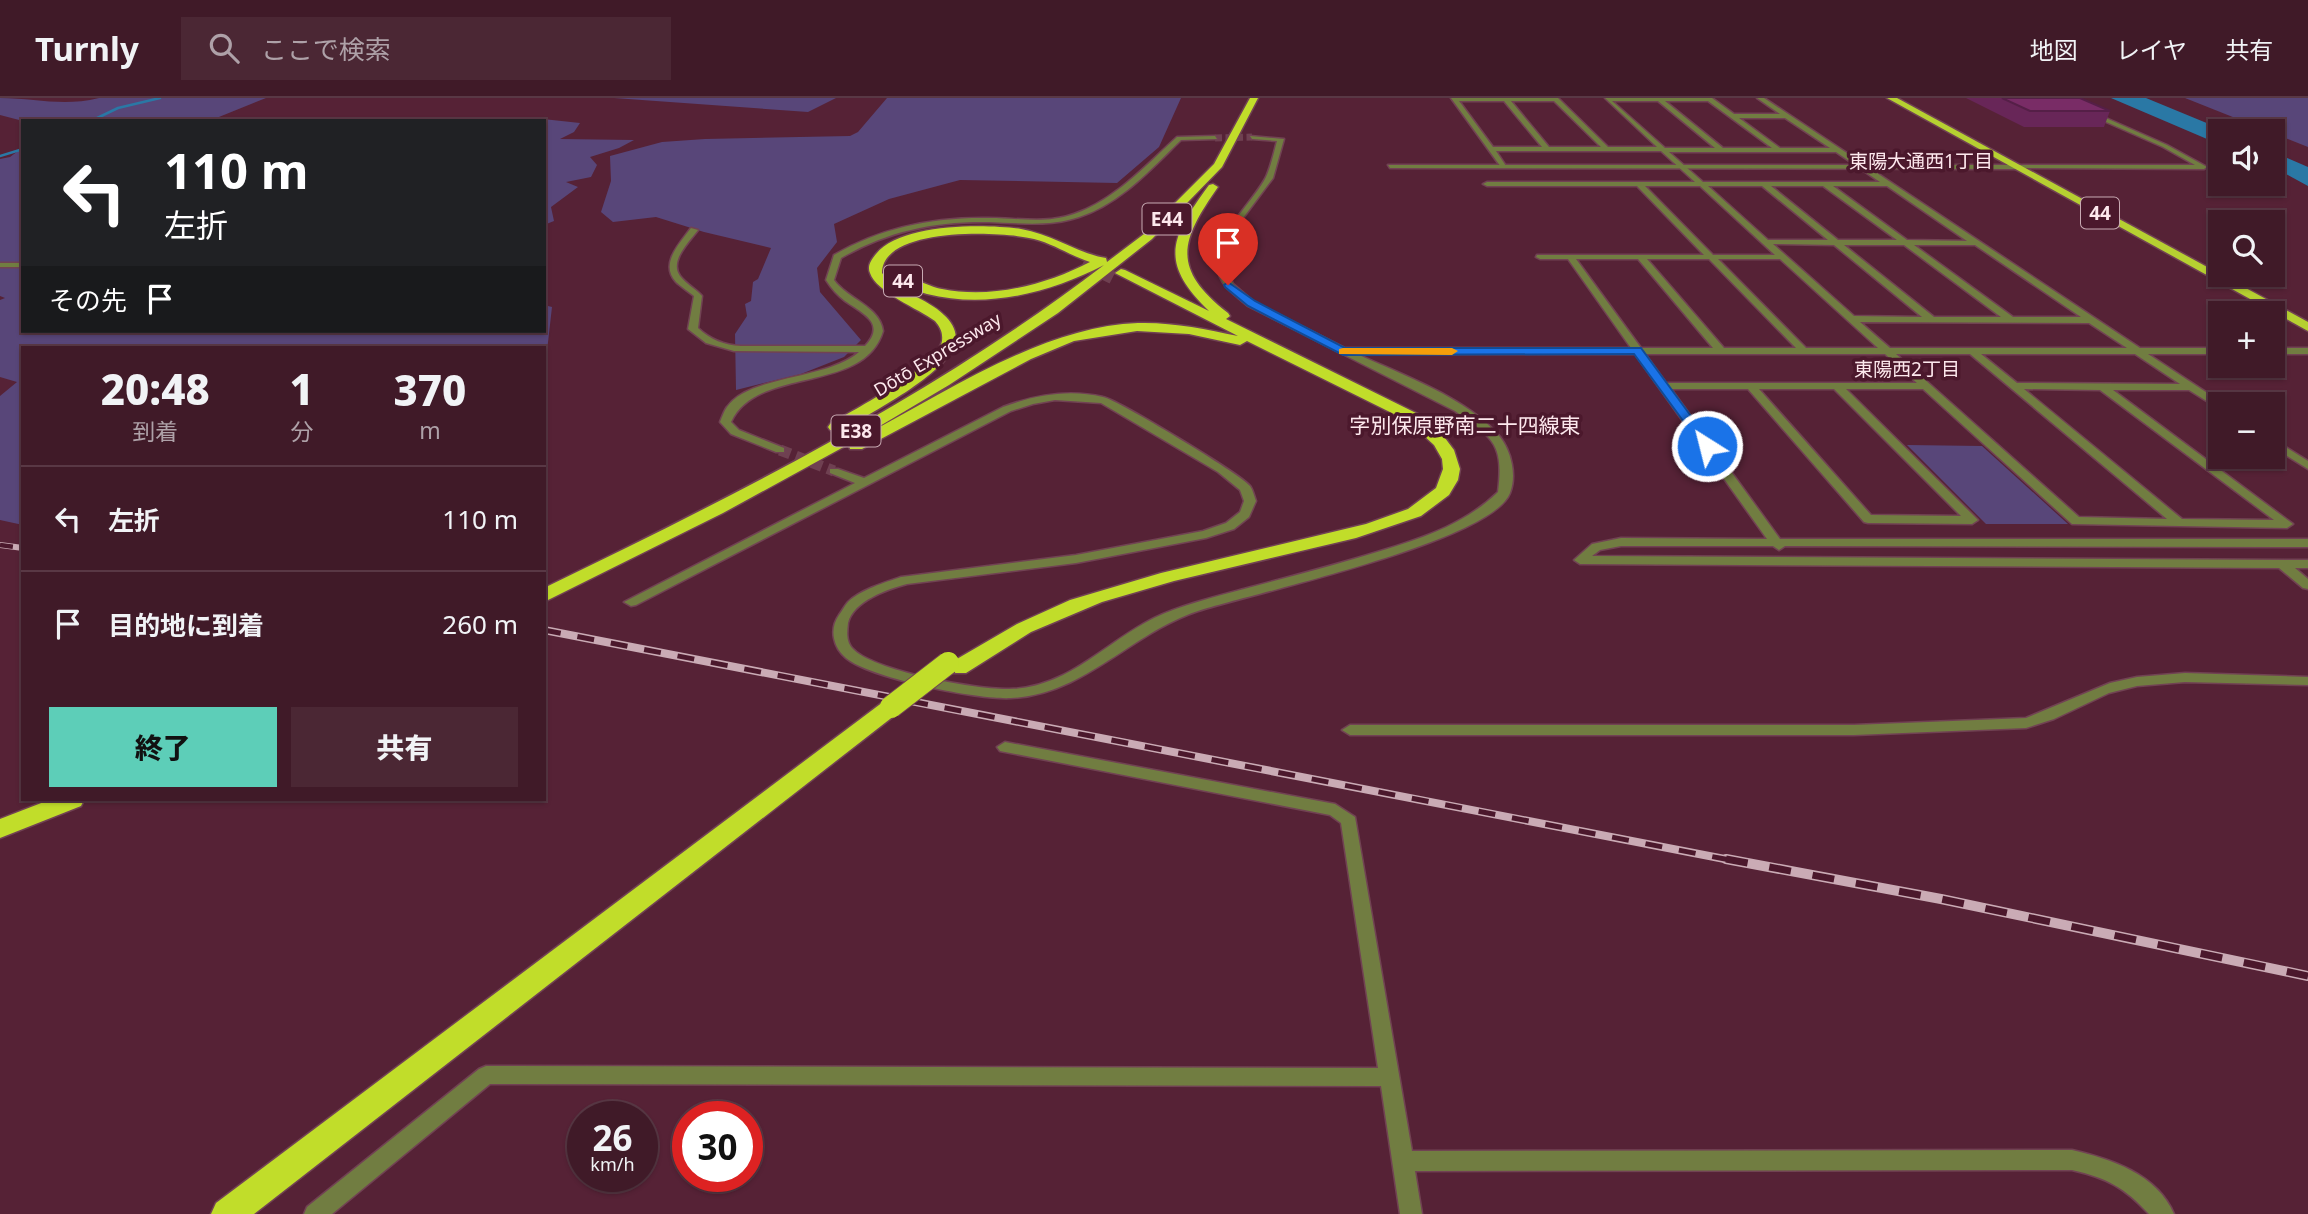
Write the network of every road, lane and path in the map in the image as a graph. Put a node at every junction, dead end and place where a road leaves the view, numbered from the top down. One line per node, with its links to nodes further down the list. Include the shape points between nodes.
1 (1248, 98): 43 (highway, Dōtō Expressway / E44, via 1230,140 1214,162)
2 (1254, 98): 23 (highway, Dōtō Expressway / E44, via 1238,141)
3 (1760, 98): 13 (street)
4 (1878, 98): 29 (highway, 44)
5 (1891, 98): 30 (highway, 44)
6 (1455, 99): 7 (street); 16 (street)
7 (1506, 99): 8 (street); 17 (street)
8 (1556, 99): 18 (street)
9 (1659, 99): 10 (street); 19 (street, via 1607,99); 20 (street)
10 (1709, 99): 12 (street)
11 (2085, 111): 30 (street, via 2204,167)
12 (1732, 116): 13 (street); 21 (street)
13 (1786, 116): 22 (street)
14 (1252, 137): 63 (street, via 1281,139 1269,178 1224,244 1222,266 1228,285 1251,304)
15 (1215, 138): 61 (street, via 1179,138 1094,209 1069,218 930,223 854,245 837,257 830,280 836,292 878,324 878,335)
16 (1491, 149): 17 (street); 25 (street)
17 (1548, 149): 18 (street)
18 (1606, 149): 19 (street)
19 (1665, 149): 20 (street); 27 (street)
20 (1721, 149): 21 (street)
21 (1779, 150): 22 (street)
22 (1837, 150): 28 (street)
23 (1222, 162): 51 (highway, Dōtō Expressway / E44, via 1165,221); 59 (highway, via 1182,236 1181,257 1203,298)
24 (1390, 166): 25 (street)
25 (1503, 166): 26 (street)
26 (1563, 166): 27 (street); 32 (street)
27 (1682, 166): 28 (street); 34 (street)
28 (1861, 166): 29 (street); 37 (street)
29 (2000, 166): 30 (street); 52 (highway, 44)
30 (2015, 167): 58 (highway, 44)
31 (1488, 184): 32 (street)
32 (1577, 184): 33 (street)
33 (1639, 184): 34 (street); 47 (street)
34 (1701, 184): 35 (street); 39 (street)
35 (1764, 184): 36 (street); 40 (street)
36 (1825, 184): 37 (street); 41 (street)
37 (1888, 184): 42 (street)
38 (694, 230): 61 (street, via 672,268 674,276 698,296 693,329 708,342 741,349)
39 (1767, 242): 40 (street); 48 (street)
40 (1836, 243): 41 (street); 54 (street)
41 (1904, 243): 42 (street); 55 (street)
42 (1976, 243): 56 (street)
43 (1121, 249): 51 (highway, Dōtō Expressway / E44); 51 (highway, 44, via 1079,275 1001,293 919,288 890,269 899,253 910,247 974,234 1027,239)
44 (1540, 257): 45 (street)
45 (1570, 257): 46 (street); 64 (street)
46 (1640, 257): 47 (street); 65 (street)
47 (1712, 257): 48 (street); 62 (street)
48 (1783, 257): 53 (street)
49 (0, 265): 50 (street)
50 (21, 265)
51 (1102, 268): 59 (highway); 85 (highway, Dōtō Expressway / E38, via 947,371); 85 (highway, via 1037,235 1000,230 933,234 892,248 876,261 879,278 939,316 950,338 947,348 913,379); 92 (highway, Dōtō Expressway / E38, via 1013,337 931,387)
52 (2240, 301)
53 (1852, 319): 54 (street); 66 (street)
54 (1931, 319): 55 (street)
55 (2010, 320): 56 (street)
56 (2091, 320): 68 (street)
57 (2285, 327): 60 (highway)
58 (2308, 327)
59 (1245, 339): 92 (highway, via 1137,327 1051,344 690,531); 98 (highway, via 1403,421 1426,438 1437,450 1441,465 1440,478 1431,490 1391,514 1056,603 999,629)
60 (2308, 340)
61 (869, 349): 80 (street, via 846,364 747,395 732,406 725,422 735,432)
62 (1803, 350): 65 (street); 66 (street)
63 (1343, 351): 64 (street); 84 (street, via 1476,419 1497,439 1505,455 1504,493 1486,512 1460,528 1342,568 1176,614 1135,635 1074,679 1049,689 994,694 868,665 844,647 842,620 863,597 906,580 1076,559 1206,534 1230,526 1245,514 1250,500 1245,488 1104,400 1063,396 1007,409)
64 (1637, 351): 65 (street); 72 (street)
65 (1721, 351)
66 (1886, 351): 67 (street); 75 (street)
67 (1972, 351): 68 (street); 76 (street)
68 (2137, 351): 69 (street); 78 (street)
69 (2208, 351)
70 (2285, 351): 71 (street)
71 (2308, 351)
72 (1664, 386): 73 (street); 87 (street)
73 (1751, 386): 74 (street); 74 (street, via 1868,519 1972,520)
74 (1837, 386): 75 (street)
75 (1926, 386): 86 (street, via 2076,521)
76 (2013, 386): 77 (street); 86 (street)
77 (2102, 386): 78 (street); 86 (street, via 2287,524)
78 (2191, 387): 79 (street)
79 (2208, 398)
80 (779, 450)
81 (2285, 450): 82 (street)
82 (2308, 466)
83 (834, 471): 84 (street)
84 (864, 482): 96 (street)
85 (721, 498): 93 (highway, Dōtō Expressway / E38)
86 (2179, 523)
87 (1777, 542): 88 (street); 89 (street); 89 (street, via 1621,542 1596,547 1580,560)
88 (2308, 543)
89 (1790, 561): 90 (street)
90 (2281, 563): 91 (street); 94 (street)
91 (2308, 564)
92 (606, 567): 95 (highway, Dōtō Expressway / E38)
93 (546, 583)
94 (2308, 585)
95 (546, 595)
96 (631, 602)
97 (2308, 681): 99 (street, via 2142,680 2098,692 2026,723 1854,730)
98 (897, 709): 107 (highway); 108 (highway)
99 (1350, 730)
100 (1005, 747): 105 (street, via 1335,810 1349,821)
101 (45, 801): 103 (highway)
102 (70, 801): 104 (highway)
103 (0, 819)
104 (0, 829)
105 (1388, 1077): 106 (street); 109 (street, via 486,1074)
106 (1402, 1161): 110 (street); 111 (street, via 2072,1160 2134,1181)
107 (228, 1214)
108 (249, 1214)
109 (315, 1214)
110 (1411, 1214)
111 (2163, 1214)

